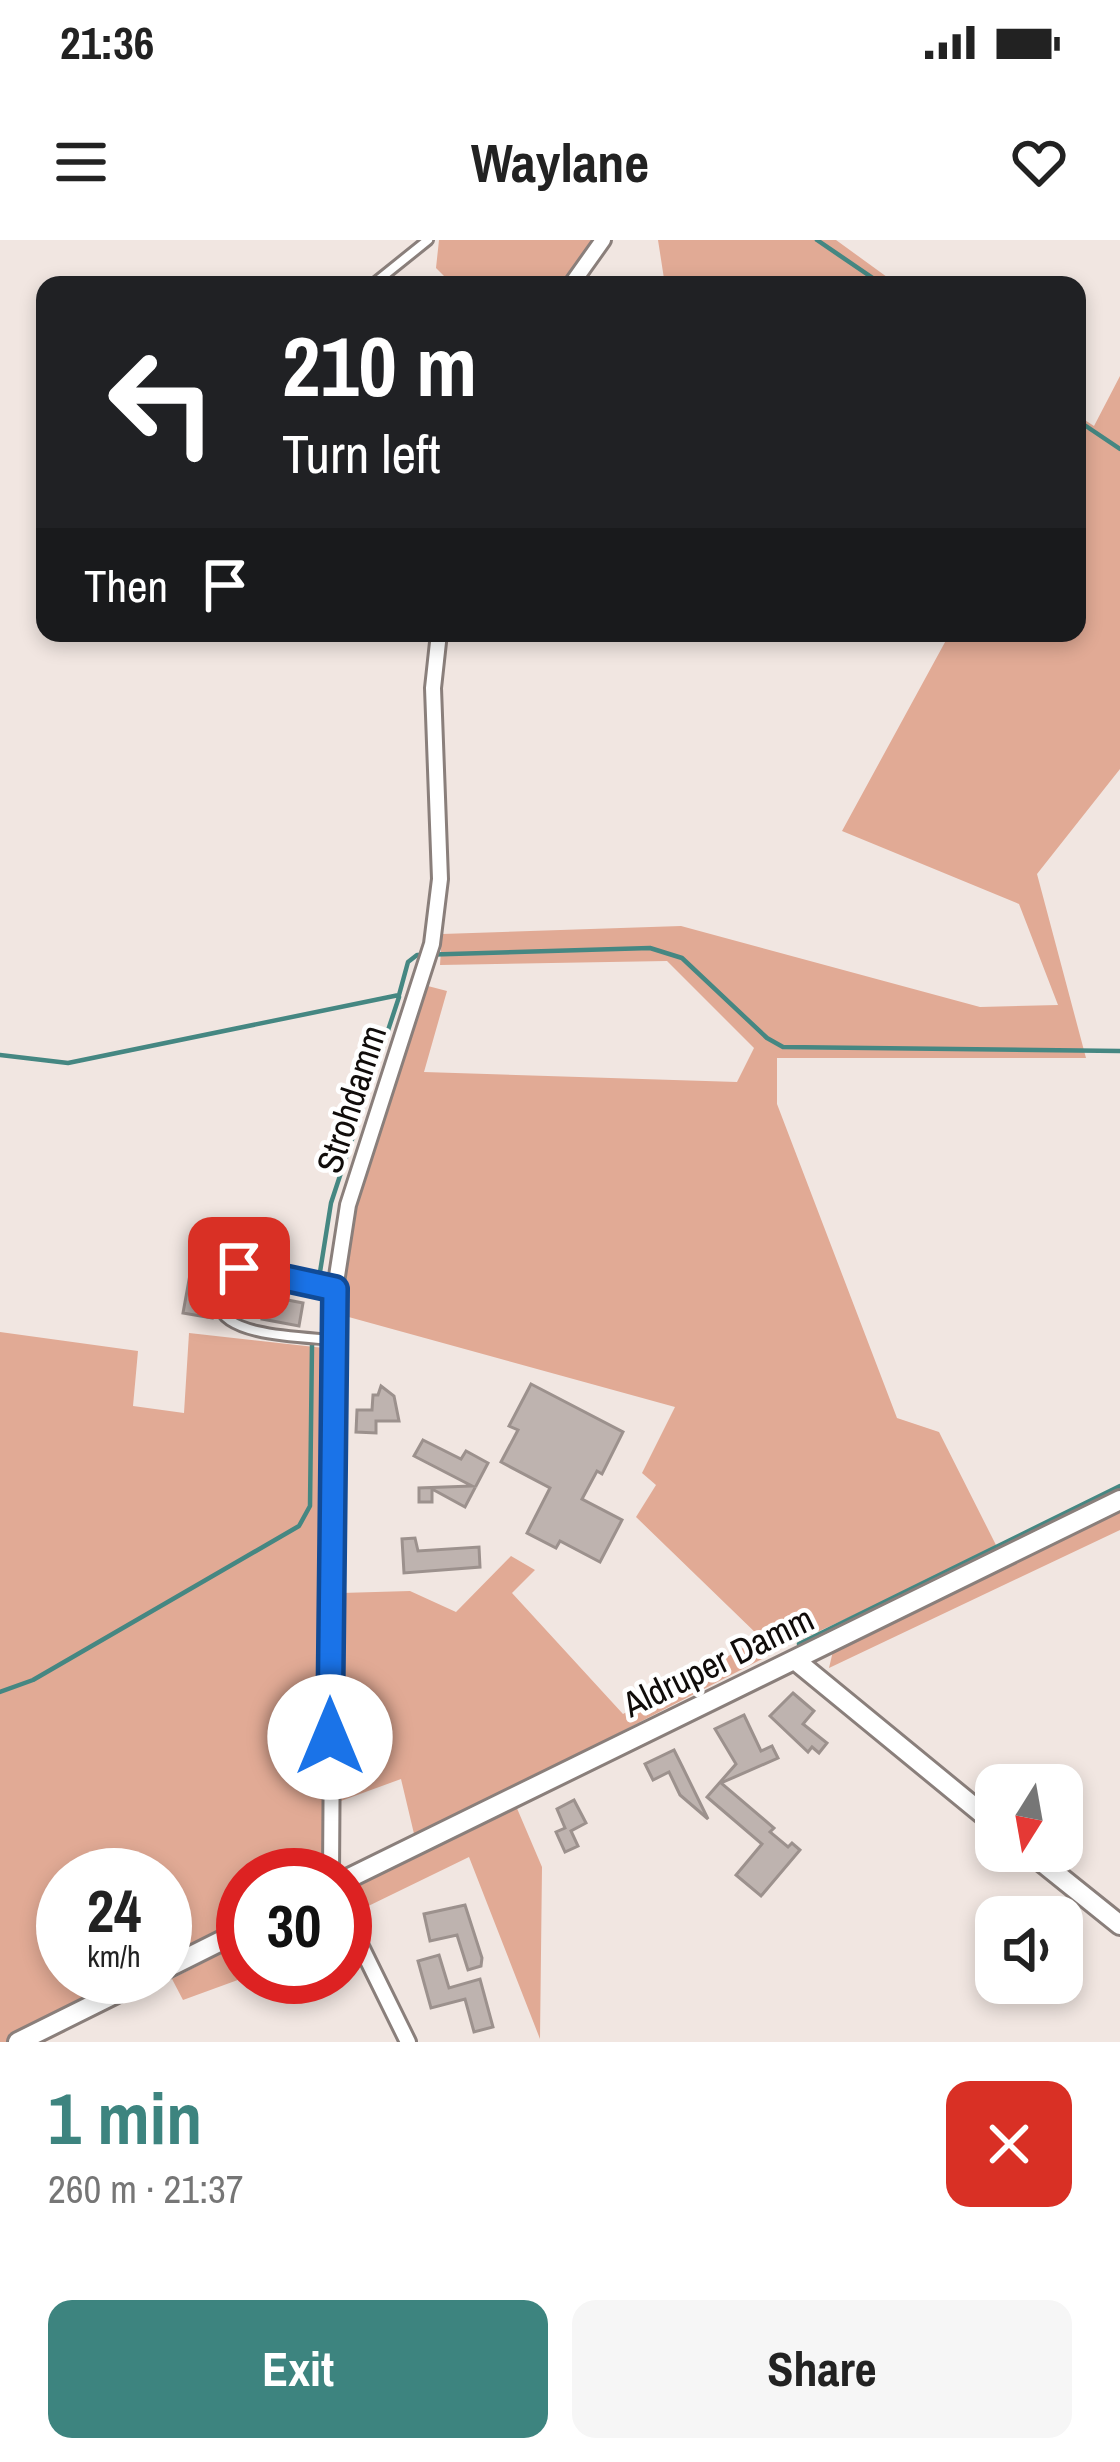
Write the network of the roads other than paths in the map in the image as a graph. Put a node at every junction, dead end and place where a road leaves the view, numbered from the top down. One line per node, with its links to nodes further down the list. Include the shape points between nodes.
1 (428, 240): 3 (lane)
2 (603, 240): 4 (street)
3 (383, 276)
4 (577, 276)
5 (438, 642): 6 (street, Strohdamm, via 440,879 429,964 365,1144)
6 (335, 1289): 7 (street, Strohdamm); 7 (lane, via 233,1269 221,1278 219,1302 242,1328)
7 (334, 1340): 11 (street, Strohdamm)
8 (1120, 1500): 9 (street, Aldruper Damm)
9 (795, 1660): 10 (street); 12 (street, Aldruper Damm)
10 (975, 1808)
11 (332, 1848)
12 (372, 1867)
13 (1054, 1872): 14 (street)
14 (1120, 1925)
15 (372, 1969): 18 (street)
16 (95, 2004): 17 (street)
17 (18, 2042)
18 (408, 2042)

